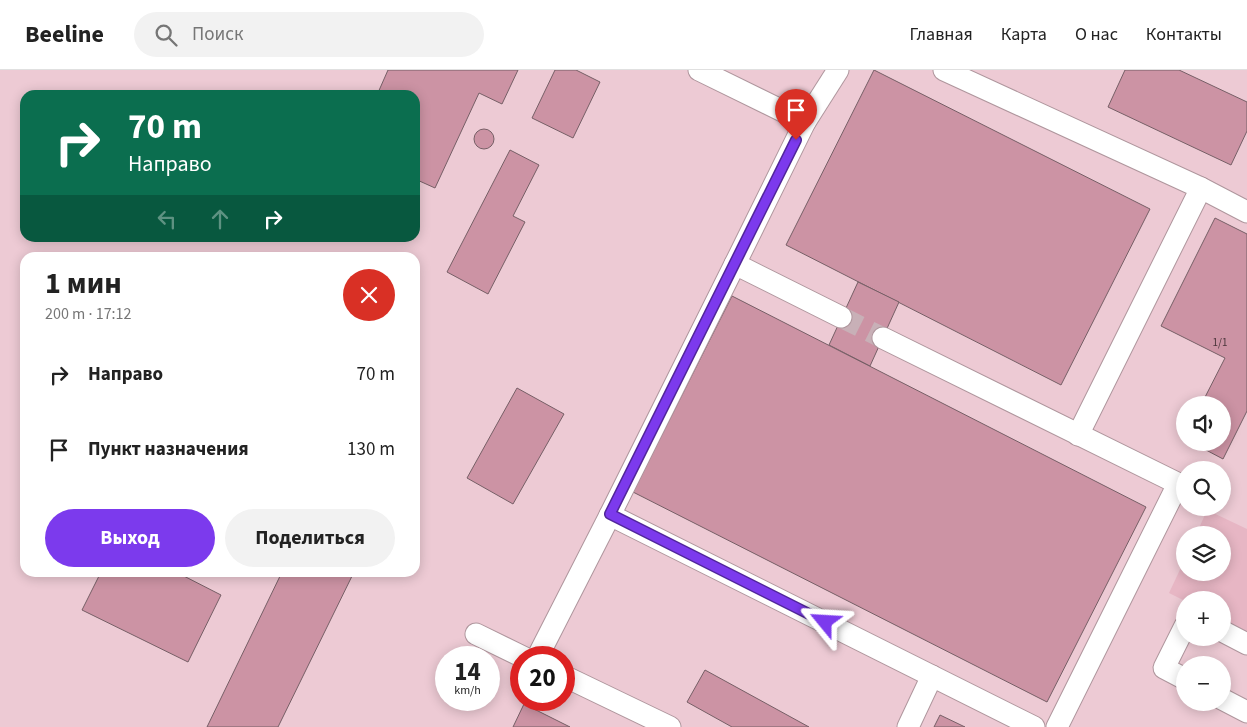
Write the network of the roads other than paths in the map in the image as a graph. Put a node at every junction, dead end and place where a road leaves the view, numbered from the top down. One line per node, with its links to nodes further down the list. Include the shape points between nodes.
1 (699, 70): 4 (lane)
2 (838, 70): 4 (lane)
3 (944, 70): 5 (lane)
4 (805, 122): 7 (lane)
5 (1201, 188): 6 (lane); 10 (lane)
6 (1247, 212)
7 (735, 264): 8 (lane); 13 (lane)
8 (841, 317)
9 (883, 338): 10 (lane)
10 (1078, 435): 11 (lane)
11 (1176, 483)
12 (1176, 498): 28 (lane)
13 (610, 514): 18 (lane); 21 (lane)
14 (476, 634): 19 (lane)
15 (1231, 636): 17 (lane)
16 (1176, 644): 20 (lane, via 1164,668)
17 (1247, 644)
18 (543, 646)
19 (510, 651)
20 (1176, 674)
21 (932, 676): 26 (lane); 27 (lane)
22 (575, 681): 25 (lane)
23 (1231, 703): 24 (lane)
24 (1247, 712)
25 (670, 727)
26 (908, 727)
27 (1034, 727)
28 (1057, 727)

